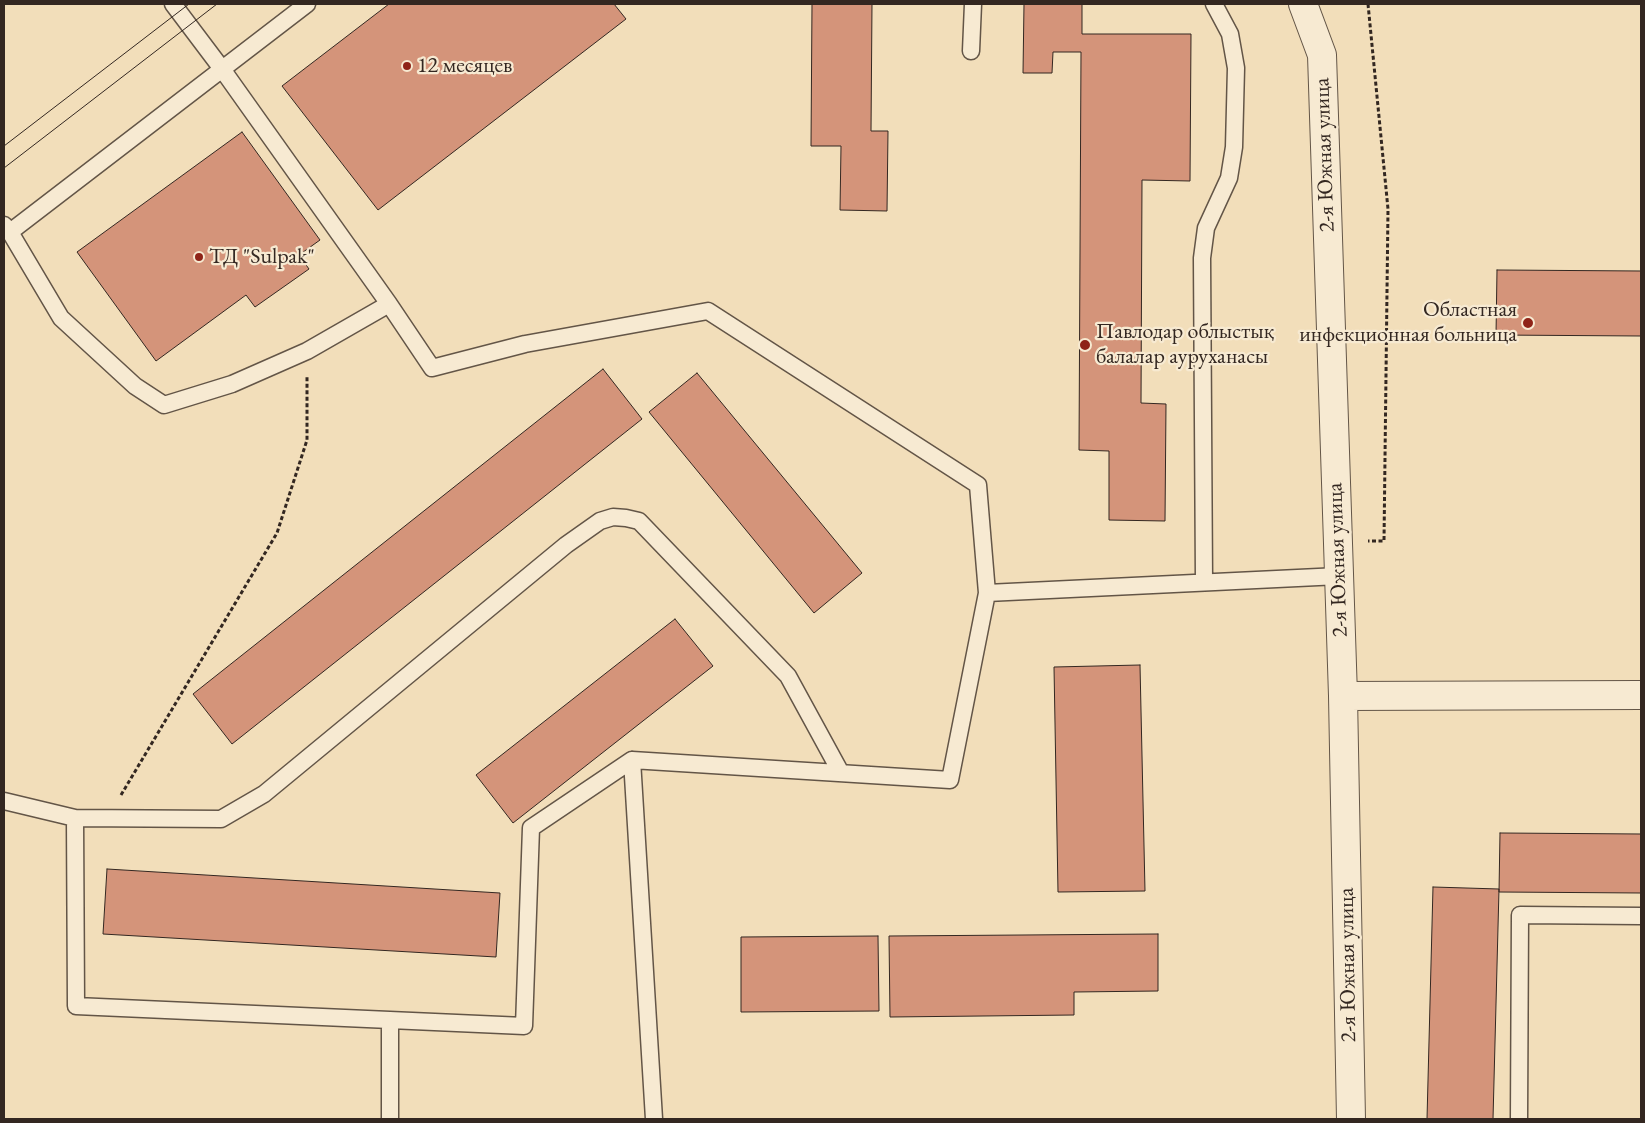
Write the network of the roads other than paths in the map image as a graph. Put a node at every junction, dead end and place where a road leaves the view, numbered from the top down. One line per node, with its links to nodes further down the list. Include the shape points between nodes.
1 (173, 4): 7 (lane)
2 (307, 4): 7 (lane)
3 (973, 4): 6 (lane)
4 (1214, 4): 11 (lane, via 1230,34 1236,68 1234,147 1229,178 1206,228 1202,258)
5 (1303, 4): 10 (street, 2-я Южная улица, via 1322,55)
6 (971, 51)
7 (222, 69): 8 (lane); 9 (lane)
8 (7, 228): 9 (lane, via 61,318 135,386 164,405 232,384 307,351)
9 (389, 304): 12 (lane, via 432,368 526,344 708,311 978,485)
10 (1339, 576): 11 (lane); 14 (street, 2-я Южная улица)
11 (1204, 582): 12 (lane)
12 (987, 592): 16 (lane, via 950,780)
13 (1641, 694): 14 (street)
14 (1343, 696): 23 (street, 2-я Южная улица)
15 (632, 760): 16 (lane); 20 (lane, via 531,828 524,1026); 22 (lane)
16 (841, 773): 18 (lane, via 788,676 639,521 613,517 600,520 566,545 264,794 221,819)
17 (4, 801): 18 (lane)
18 (75, 818): 20 (lane, via 76,1006)
19 (1641, 916): 24 (lane, via 1520,915)
20 (390, 1020): 21 (lane)
21 (390, 1119)
22 (654, 1119)
23 (1351, 1119)
24 (1519, 1119)

